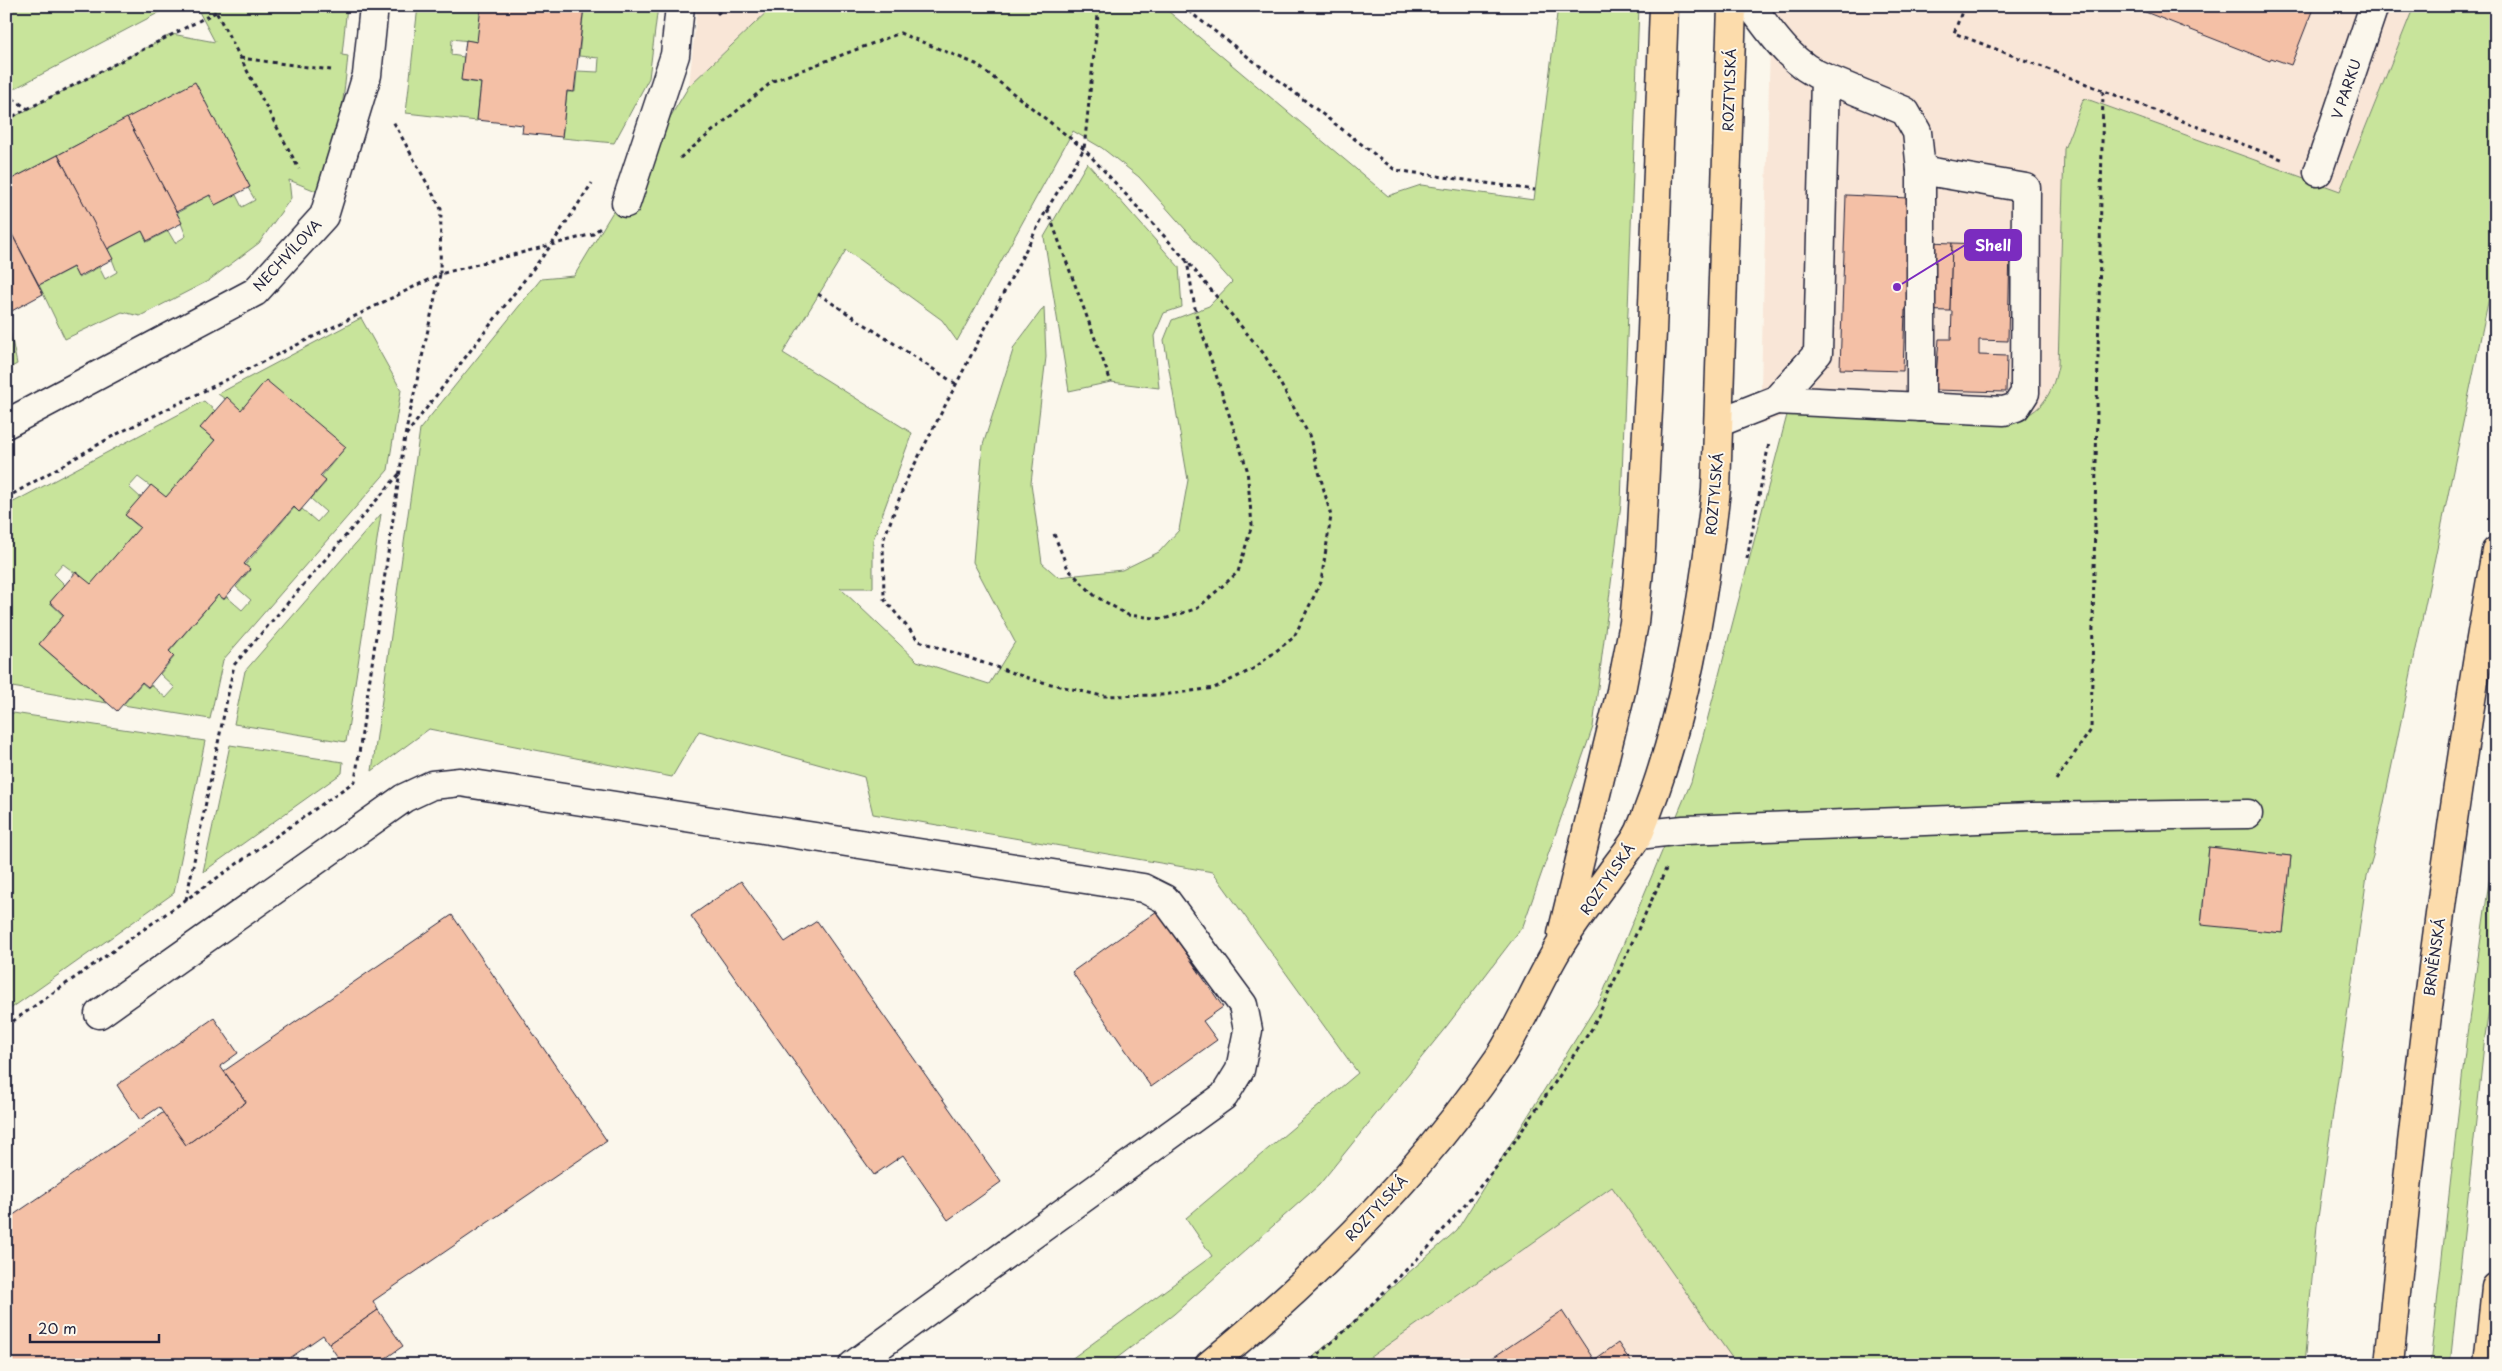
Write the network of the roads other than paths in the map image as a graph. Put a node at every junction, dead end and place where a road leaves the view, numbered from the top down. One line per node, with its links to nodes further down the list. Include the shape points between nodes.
1 (374, 6): 14 (street, NECHVÍLOVA, via 367,75 324,216 255,292)
2 (680, 6): 10 (street, via 675,55)
3 (1664, 6): 18 (main road, ROZTYLSKÁ, via 1652,332 1634,623 1621,691)
4 (1732, 6): 13 (main road, ROZTYLSKÁ)
5 (1751, 6): 7 (street, via 1788,55 1810,72)
6 (2374, 6): 9 (street, V PARKU)
7 (1825, 78): 8 (street, via 1905,111 1917,132); 11 (street, via 1818,353)
8 (1921, 170): 12 (street); 12 (street, via 2026,188 2025,393 2016,406 2004,411)
9 (2318, 172)
10 (626, 203)
11 (1776, 400): 12 (street); 13 (street)
12 (1921, 407)
13 (1720, 422): 17 (main road, ROZTYLSKÁ, via 1708,558 1688,670 1665,765)
14 (6, 424)
15 (2496, 551): 23 (main road, BRNĚNSKÁ, via 2475,668 2425,1021)
16 (2248, 814): 17 (street, via 2031,817 1684,830)
17 (1638, 835): 18 (main road, ROZTYLSKÁ)
18 (1559, 948): 22 (main road, ROZTYLSKÁ, via 1500,1056 1438,1140 1372,1216 1318,1270)
19 (99, 1014): 21 (street, via 404,798 432,785 460,782 1143,888 1165,899 1243,1005 1248,1030 1240,1070 1224,1096)
20 (2496, 1287): 24 (main road)
21 (854, 1365)
22 (1209, 1365)
23 (2389, 1365)
24 (2488, 1365)

